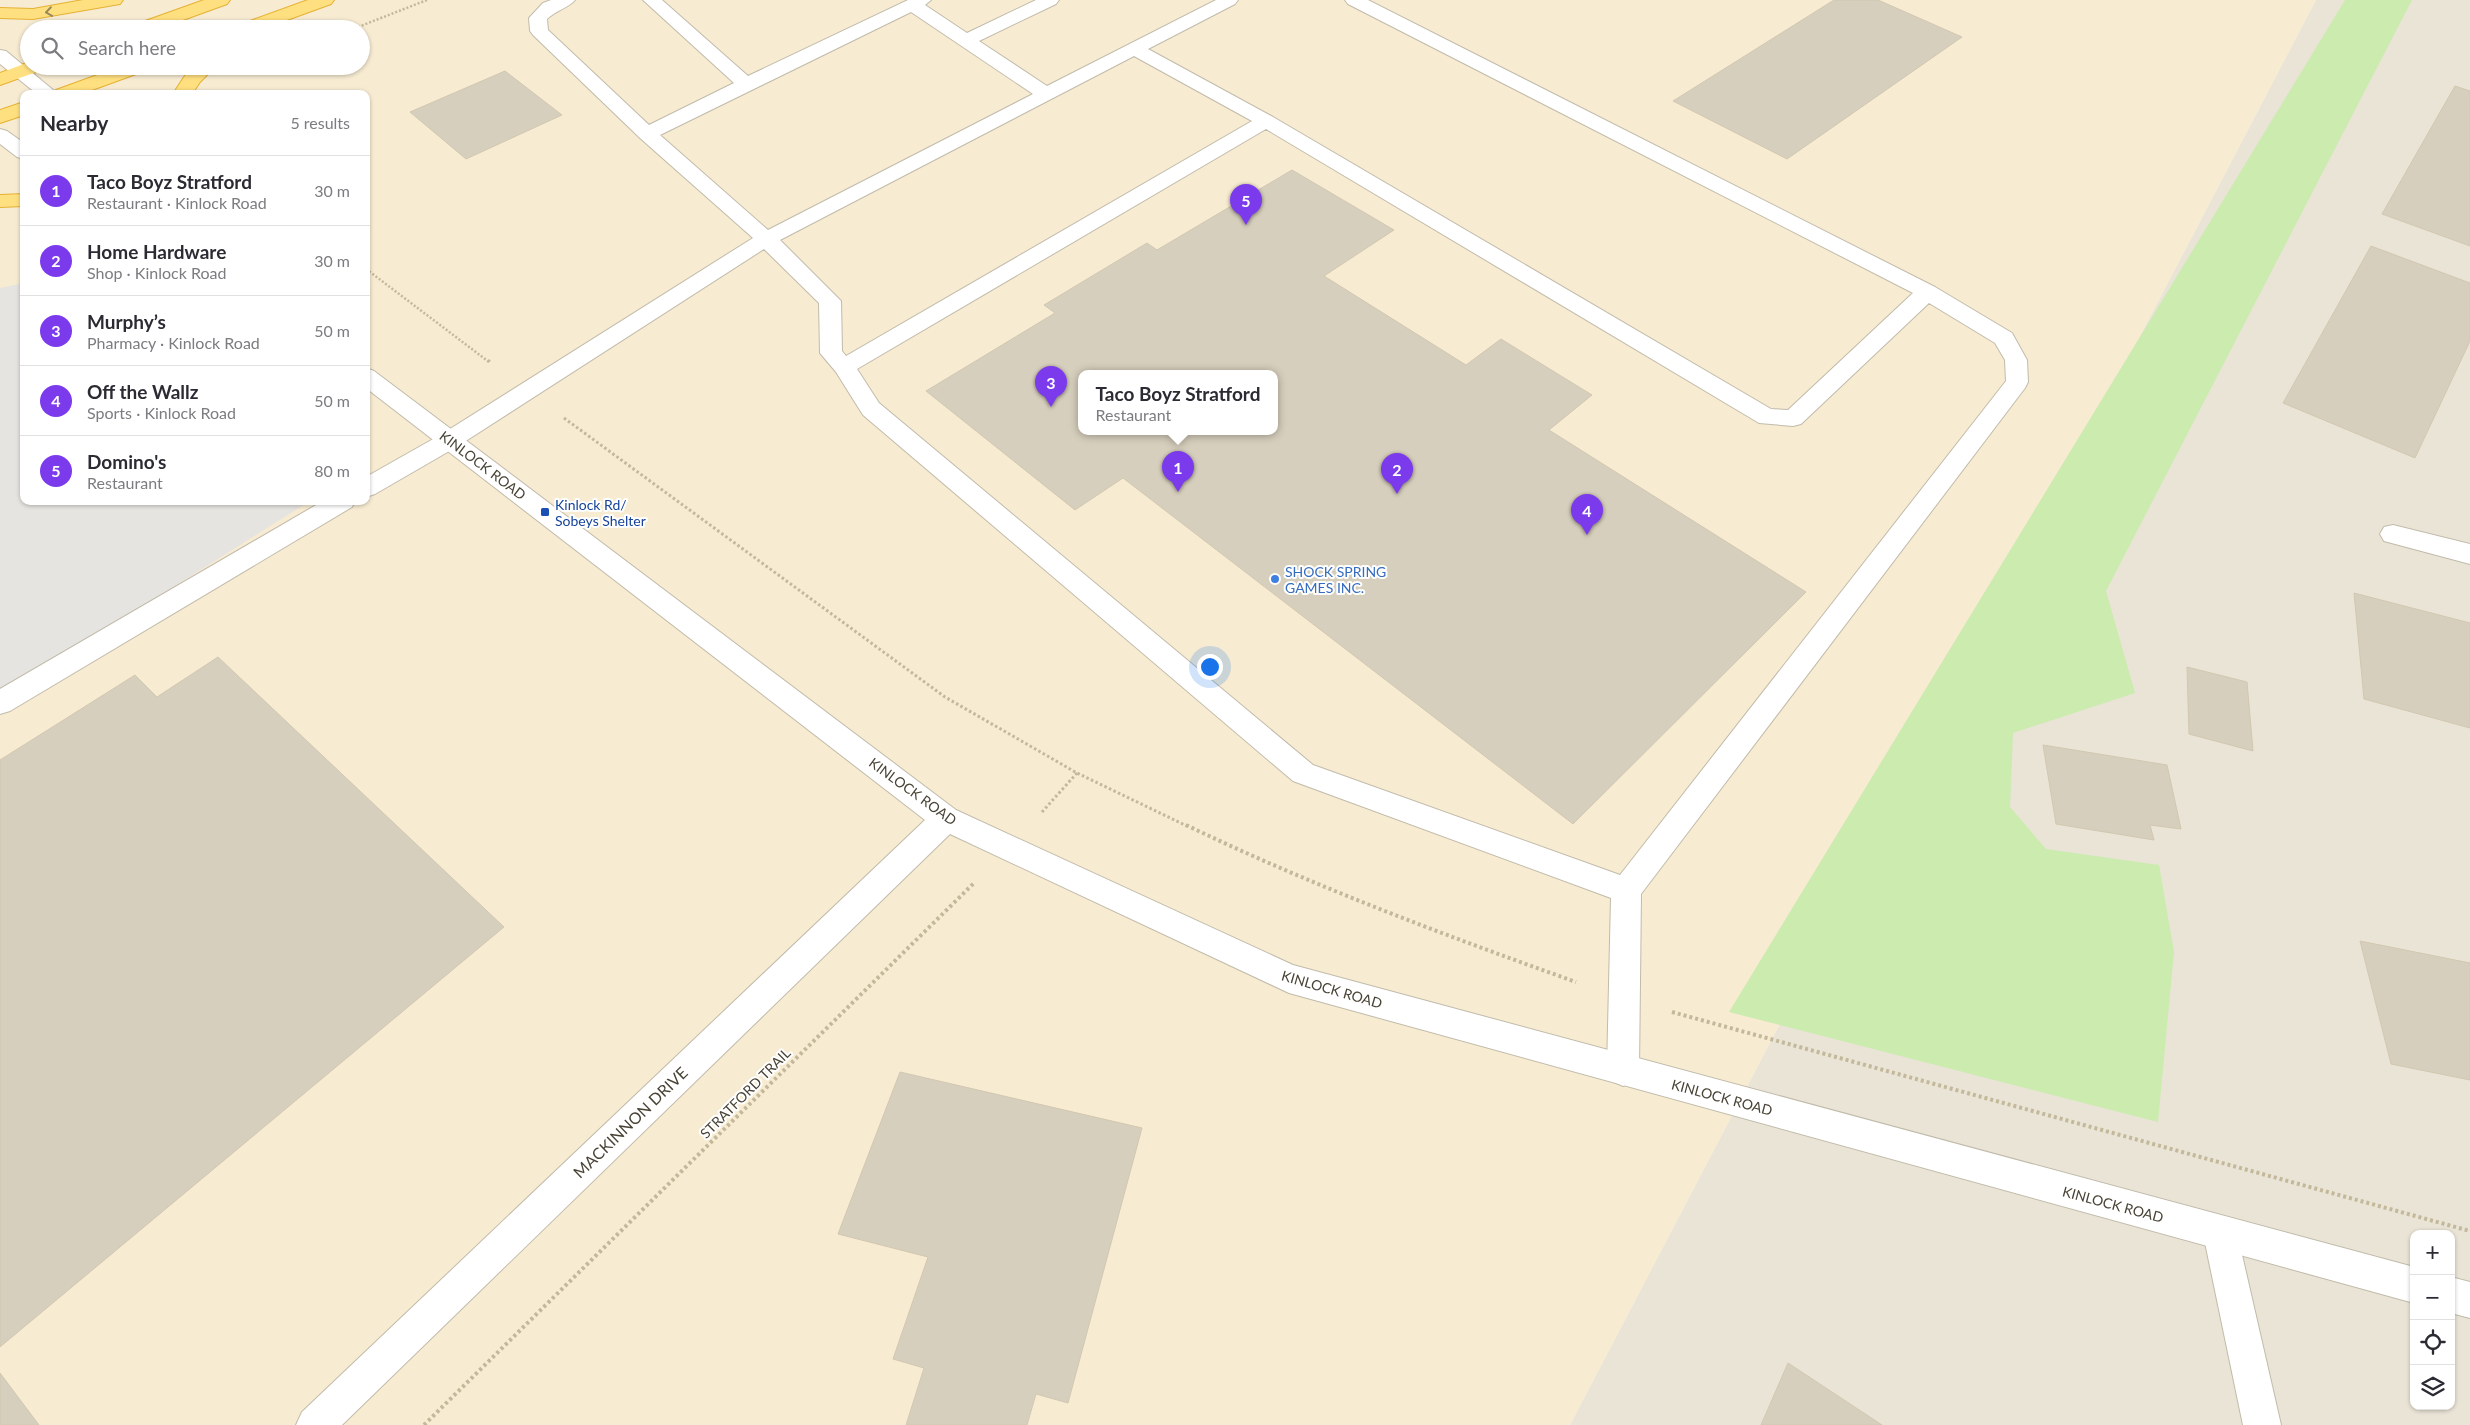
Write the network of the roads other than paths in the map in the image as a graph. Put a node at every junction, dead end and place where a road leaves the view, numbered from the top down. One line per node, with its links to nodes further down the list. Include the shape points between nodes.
1 (114, 0): 10 (highway, one-way to 10, via 33,14)
2 (221, 0): 11 (highway)
3 (325, 0): 12 (highway)
4 (566, 0): 30 (street, via 549,7 538,18 539,31)
5 (652, 0): 22 (street)
6 (1050, 0): 13 (street)
7 (1229, 0): 14 (street)
8 (1354, 0): 36 (street)
9 (918, 2): 13 (street); 22 (street)
10 (0, 13)
11 (165, 20)
12 (271, 20)
13 (966, 40): 26 (street)
14 (1135, 49): 26 (street); 29 (street)
15 (0, 55): 16 (street)
16 (20, 65)
17 (20, 72): 21 (highway)
18 (33, 75): 23 (street)
19 (115, 75): 24 (highway)
20 (196, 75): 25 (highway)
21 (0, 79)
22 (746, 84): 30 (street)
23 (46, 90)
24 (74, 90)
25 (185, 90)
26 (1048, 95): 35 (street)
27 (20, 110): 28 (highway)
28 (0, 117)
29 (1266, 121): 36 (street, via 1767,418 1793,418); 37 (street)
30 (647, 134): 35 (street)
31 (0, 135): 32 (street)
32 (20, 150)
33 (20, 200): 34 (highway)
34 (0, 201)
35 (766, 239): 37 (street, via 830,301 831,353); 39 (street)
36 (1927, 292): 46 (street, via 2004,338 2016,360 2017,382)
37 (844, 367): 46 (street, via 871,409 1303,773)
38 (370, 379): 39 (street, KINLOCK ROAD)
39 (450, 440): 40 (street); 45 (street, KINLOCK ROAD)
40 (370, 486)
41 (336, 505): 44 (street)
42 (2393, 534): 43 (street)
43 (2470, 554)
44 (0, 703)
45 (946, 819): 47 (street, KINLOCK ROAD, via 1288,978); 52 (street, MACKINNON DRIVE)
46 (1626, 890): 47 (street)
47 (1623, 1070): 48 (street, KINLOCK ROAD)
48 (2220, 1233): 49 (street, KINLOCK ROAD); 53 (street)
49 (2410, 1284)
50 (2455, 1296): 51 (street)
51 (2470, 1300)
52 (315, 1425)
53 (2262, 1425)

